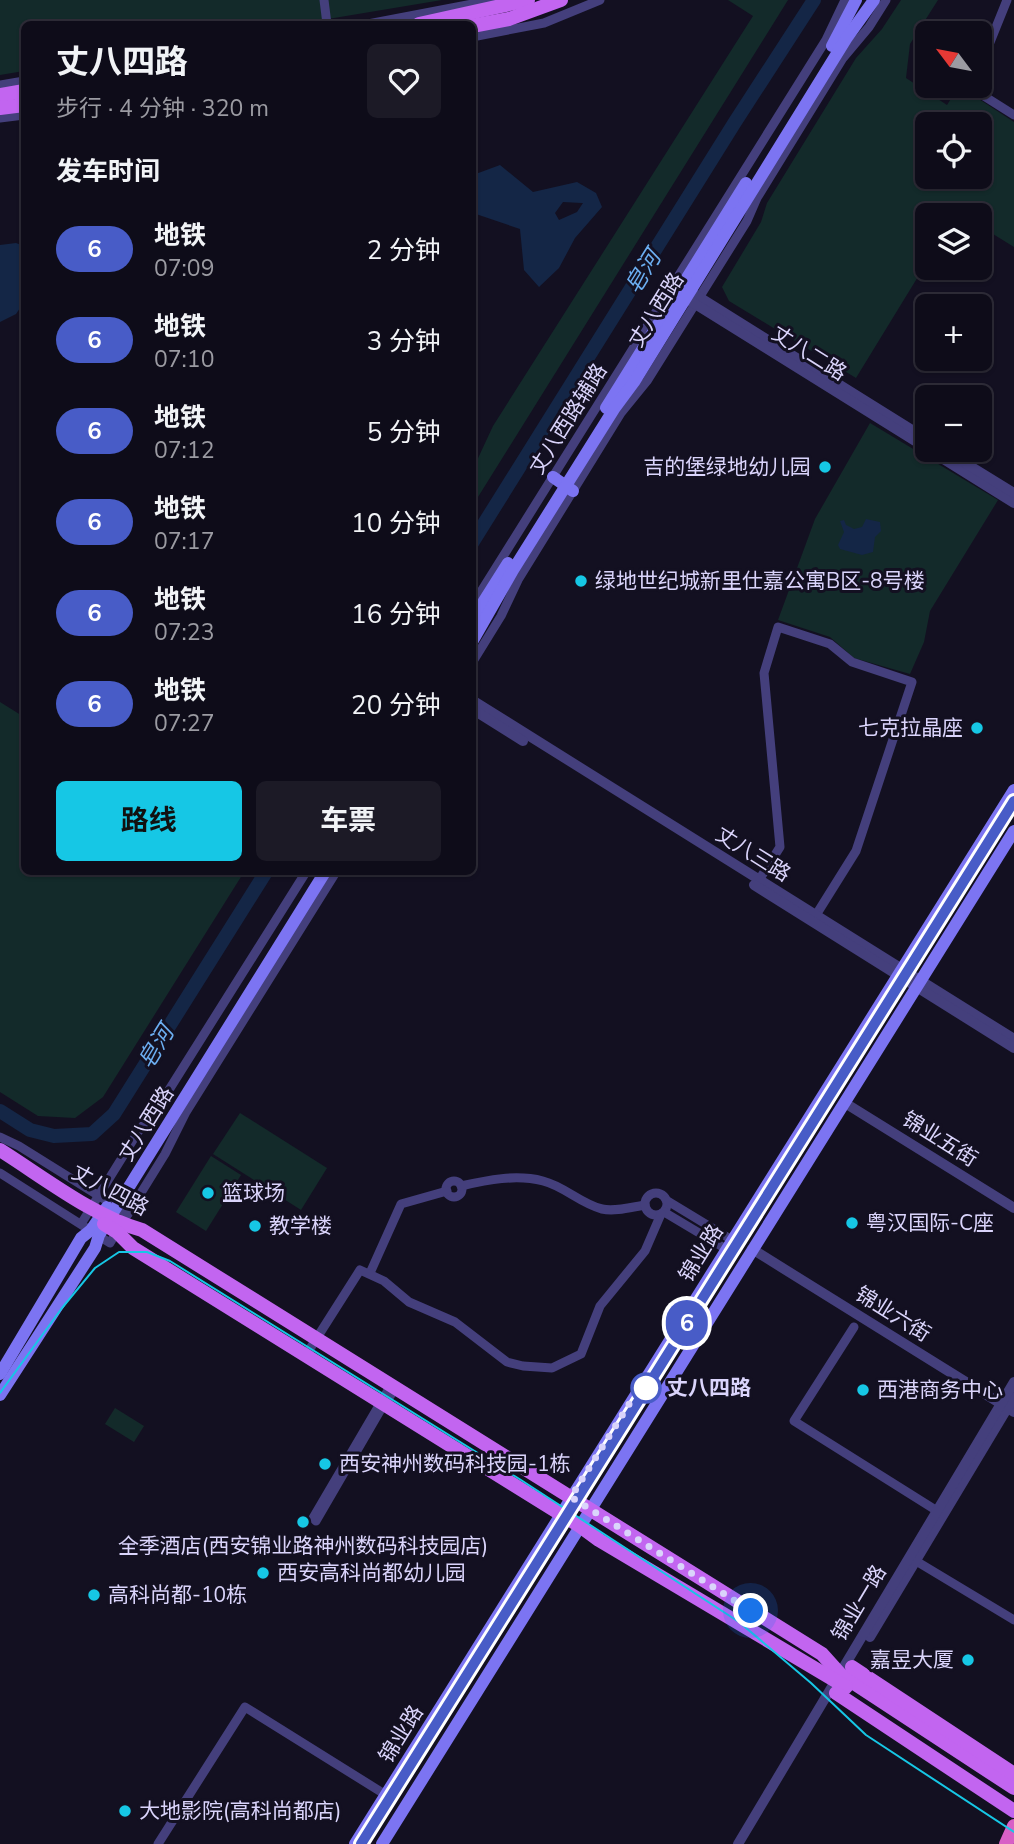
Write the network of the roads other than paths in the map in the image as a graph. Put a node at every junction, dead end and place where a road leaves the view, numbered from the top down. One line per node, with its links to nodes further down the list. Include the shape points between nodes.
1 (324, 0): 11 (street)
2 (493, 0): 12 (street)
3 (528, 0): 13 (main road)
4 (561, 0): 14 (main road)
5 (600, 0): 15 (street, via 544,23)
6 (845, 0): 27 (street, 丈八西路辅路)
7 (856, 0): 27 (main road, 丈八西路)
8 (874, 0): 27 (main road, 丈八西路)
9 (886, 0): 27 (street, 丈八西路辅路, via 843,58 747,221)
10 (1007, 0): 16 (street)
11 (327, 21)
12 (384, 21)
13 (433, 21)
14 (476, 25)
15 (476, 36)
16 (992, 37)
17 (21, 82): 18 (street)
18 (0, 85)
19 (21, 92): 20 (main road)
20 (0, 95)
21 (988, 98): 25 (street)
22 (21, 105): 23 (main road)
23 (0, 108)
24 (21, 115): 26 (street)
25 (1014, 115)
26 (0, 118)
27 (685, 293): 28 (street, 丈八二路); 29 (street, 丈八二路); 32 (main road, 丈八西路); 32 (street, 丈八西路辅路)
28 (915, 431)
29 (915, 441)
30 (949, 462): 34 (street, 丈八二路)
31 (964, 462): 33 (street)
32 (563, 484): 35 (street, 丈八西路辅路); 36 (main road, 丈八西路); 37 (main road, 丈八西路); 38 (street, 丈八西路辅路, via 501,616)
33 (1014, 493)
34 (1014, 503)
35 (476, 601)
36 (476, 614)
37 (476, 635)
38 (476, 657)
39 (476, 703): 47 (street, 丈八三路)
40 (476, 711): 49 (street, 丈八三路)
41 (1014, 790): 49 (main road, 锦业路)
42 (1014, 831): 50 (main road, 锦业路)
43 (304, 875): 62 (street, via 138,1132)
44 (314, 875): 62 (main road, 丈八西路)
45 (323, 875): 62 (main road, 丈八西路)
46 (334, 875): 62 (street, via 186,1112 165,1154)
47 (759, 880): 48 (street, 丈八三路); 48 (street, via 780,847 764,673 778,627 830,644 852,662 912,682 856,851)
48 (816, 915): 49 (street, 丈八三路)
49 (900, 973): 50 (street, 丈八三路); 63 (main road, 锦业路)
50 (919, 984): 51 (street, 丈八三路); 52 (street, 丈八三路); 53 (main road, 锦业路)
51 (1014, 1040)
52 (1014, 1048)
53 (845, 1103): 60 (street, 锦业五街); 64 (main road, 锦业路)
54 (0, 1137): 62 (street, via 19,1146)
55 (0, 1150): 62 (main road, 丈八四路)
56 (0, 1159): 62 (main road, 丈八四路)
57 (0, 1173): 62 (street)
58 (666, 1200): 59 (street, via 652,1194); 61 (street); 63 (street)
59 (645, 1205): 61 (street, via 653,1215); 65 (street, via 603,1210 557,1186 523,1178 461,1186 457,1196 447,1191 401,1204)
60 (1014, 1208)
61 (662, 1213): 63 (street); 65 (street, via 645,1251 600,1306 581,1354 552,1368 507,1362 455,1322 409,1302)
62 (104, 1219): 67 (main road, 丈八四路, via 142,1230); 68 (main road, 丈八四路, via 133,1248); 69 (main road, 丈八西路, via 80,1238); 72 (main road, 丈八西路, via 96,1248)
63 (729, 1245): 76 (main road, 锦业路)
64 (752, 1249): 75 (street, 锦业六街); 77 (main road, 锦业路)
65 (370, 1273): 67 (street, via 360,1270)
66 (854, 1327): 78 (street, via 794,1421)
67 (316, 1339): 68 (street); 71 (main road, 丈八四路)
68 (306, 1355): 74 (main road, 丈八四路)
69 (0, 1374)
70 (1014, 1382): 75 (street, 锦业一路)
71 (394, 1387): 74 (street); 76 (main road, 丈八四路)
72 (0, 1395)
73 (1014, 1397): 75 (street, 锦业一路)
74 (383, 1403): 74 (street, via 313,1518 316,1521); 79 (main road, 丈八四路)
75 (1008, 1408): 78 (street, 锦业一路)
76 (571, 1497): 77 (main road, 丈八四路); 79 (main road, 锦业路)
77 (590, 1510): 80 (main road, 锦业路); 83 (main road, 丈八四路, via 822,1654)
78 (940, 1513): 81 (street, 锦业一路); 83 (street, 锦业一路)
79 (561, 1514): 80 (main road, 丈八四路); 87 (main road, 锦业路)
80 (580, 1526): 83 (main road, 丈八四路, via 812,1669); 93 (main road, 锦业路)
81 (916, 1561): 82 (street); 83 (street, 锦业一路)
82 (1014, 1620)
83 (842, 1679): 84 (main road, 丈八四路); 85 (main road); 89 (main road); 94 (street, 锦业一路); 95 (street, 锦业一路)
84 (887, 1709): 86 (main road, 丈八四路); 88 (main road, 丈八四路)
85 (1014, 1774)
86 (1014, 1788)
87 (386, 1795): 91 (street, via 245,1707); 92 (main road, 锦业路)
88 (1014, 1797)
89 (1014, 1811)
90 (1014, 1826): 96 (highway)
91 (158, 1844)
92 (355, 1844)
93 (382, 1844)
94 (738, 1844)
95 (746, 1844)
96 (1006, 1844)

